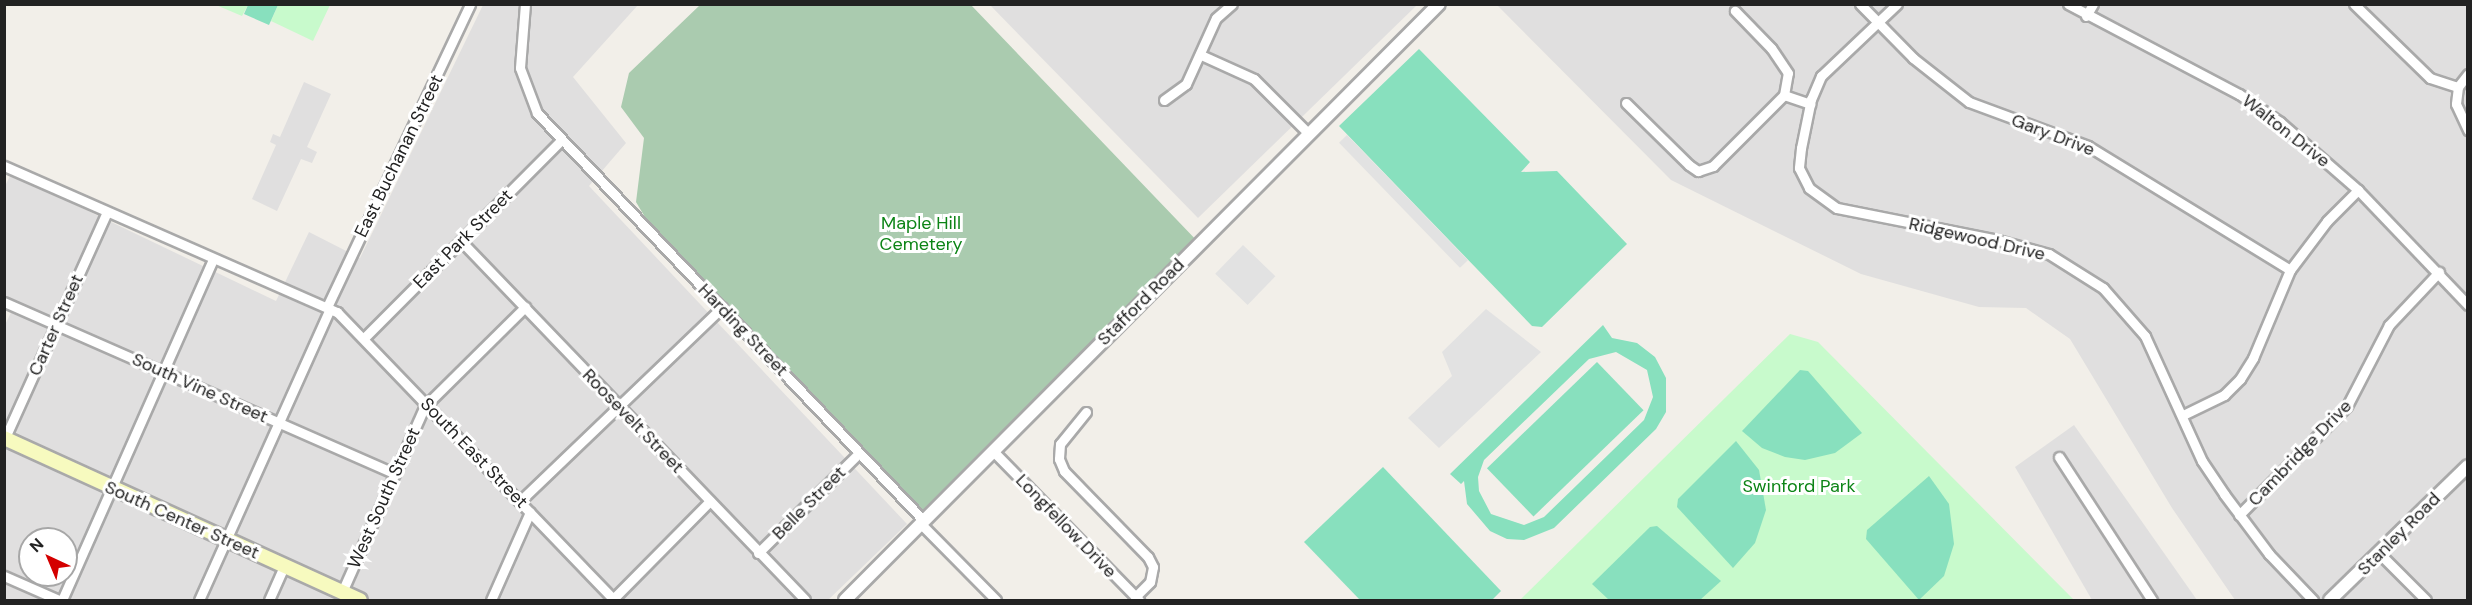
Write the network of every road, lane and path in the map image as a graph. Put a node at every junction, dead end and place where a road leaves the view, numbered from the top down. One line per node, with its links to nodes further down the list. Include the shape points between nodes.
1 (471, 4): 34 (street, East Buchanan Street)
2 (525, 4): 22 (street, Harding Street, via 519,55 523,83 537,113)
3 (1232, 4): 13 (street, via 1216,18)
4 (1439, 4): 21 (street, Stafford Road)
5 (1860, 4): 12 (street, Gary Drive)
6 (1897, 4): 12 (street, Ridgewood Drive)
7 (2068, 4): 11 (street, Walton Drive)
8 (2093, 4): 11 (street)
9 (2354, 4): 15 (street, via 2430,78)
10 (1735, 11): 16 (street, via 1771,48 1788,73)
11 (2086, 16): 24 (street, Walton Drive, via 2239,94 2289,129)
12 (1878, 23): 19 (street, Ridgewood Drive, via 1821,76); 28 (street, Gary Drive, via 1939,81 1969,102 2088,146)
13 (1201, 55): 17 (street, via 1186,84); 21 (street, via 1254,79)
14 (2468, 74): 15 (street)
15 (2458, 87): 20 (street, via 2458,114)
16 (1784, 95): 18 (street, via 1713,166 1698,171); 19 (street)
17 (1164, 100)
18 (1626, 102)
19 (1810, 104): 41 (street, Ridgewood Drive, via 1799,168 1809,188 1824,202 1848,211 1998,240 2067,263 2128,313 2145,336)
20 (2468, 130)
21 (1310, 134): 44 (street, Stafford Road)
22 (561, 140): 26 (street, East Park Street); 33 (street, Harding Street)
23 (4, 166): 25 (street, South East Street)
24 (2358, 190): 28 (street, via 2326,221); 29 (street, Walton Drive)
25 (107, 212): 27 (street, South East Street); 35 (street, Carter Street)
26 (461, 241): 32 (street, Roosevelt Street); 36 (street, East Park Street)
27 (213, 259): 34 (street, South East Street); 37 (street)
28 (2290, 270): 41 (street, via 2246,371 2224,395)
29 (2439, 272): 31 (street, Walton Drive); 53 (street, Cambridge Drive, via 2389,325 2347,406)
30 (4, 302): 35 (street, South Vine Street)
31 (2468, 305)
32 (525, 307): 38 (street); 39 (street, Roosevelt Street)
33 (722, 307): 39 (street); 45 (street, Harding Street)
34 (328, 308): 36 (street, South East Street); 42 (street, East Buchanan Street)
35 (57, 325): 37 (street, South Vine Street); 43 (street, Carter Street)
36 (364, 338): 38 (street, South East Street)
37 (163, 372): 42 (street, South Vine Street); 49 (street)
38 (427, 404): 48 (street, West South Street); 50 (street, South East Street)
39 (619, 406): 50 (street); 51 (street, Roosevelt Street)
40 (1086, 412): 61 (street, via 1060,444 1059,459 1064,471 1148,557 1153,567 1150,582)
41 (2183, 415): 53 (street, Ridgewood Drive, via 2202,461)
42 (278, 423): 48 (street, South Vine Street); 55 (street, East Buchanan Street)
43 (5, 439): 49 (main road, South Center Street)
44 (993, 451): 54 (street, Stafford Road); 61 (street, Longfellow Drive)
45 (859, 453): 54 (street, Harding Street); 56 (street, Belle Street)
46 (2059, 457): 71 (street)
47 (2467, 467): 57 (street, Stanley Road)
48 (395, 474): 60 (street, West South Street)
49 (111, 489): 55 (main road, South Center Street); 62 (street)
50 (520, 501): 52 (street, South East Street)
51 (710, 501): 56 (street, Roosevelt Street); 67 (street)
52 (530, 512): 66 (street); 67 (street, South East Street)
53 (2240, 515): 72 (street, Ridgewood Drive)
54 (923, 522): 69 (street, Stafford Road); 70 (street, Harding Street)
55 (226, 540): 58 (main road, South Center Street); 63 (street, East Buchanan Street)
56 (758, 552): 68 (street, Roosevelt Street)
57 (2380, 554): 73 (street, Stanley Road); 74 (street)
58 (284, 566): 60 (main road, South Center Street); 64 (street)
59 (4, 576): 62 (street)
60 (342, 592): 65 (main road, South Center Street)
61 (1137, 598)
62 (60, 600)
63 (199, 600)
64 (269, 600)
65 (360, 600)
66 (491, 600)
67 (614, 600)
68 (805, 600)
69 (845, 600)
70 (996, 600)
71 (2152, 600)
72 (2313, 600)
73 (2330, 600)
74 (2426, 600)

